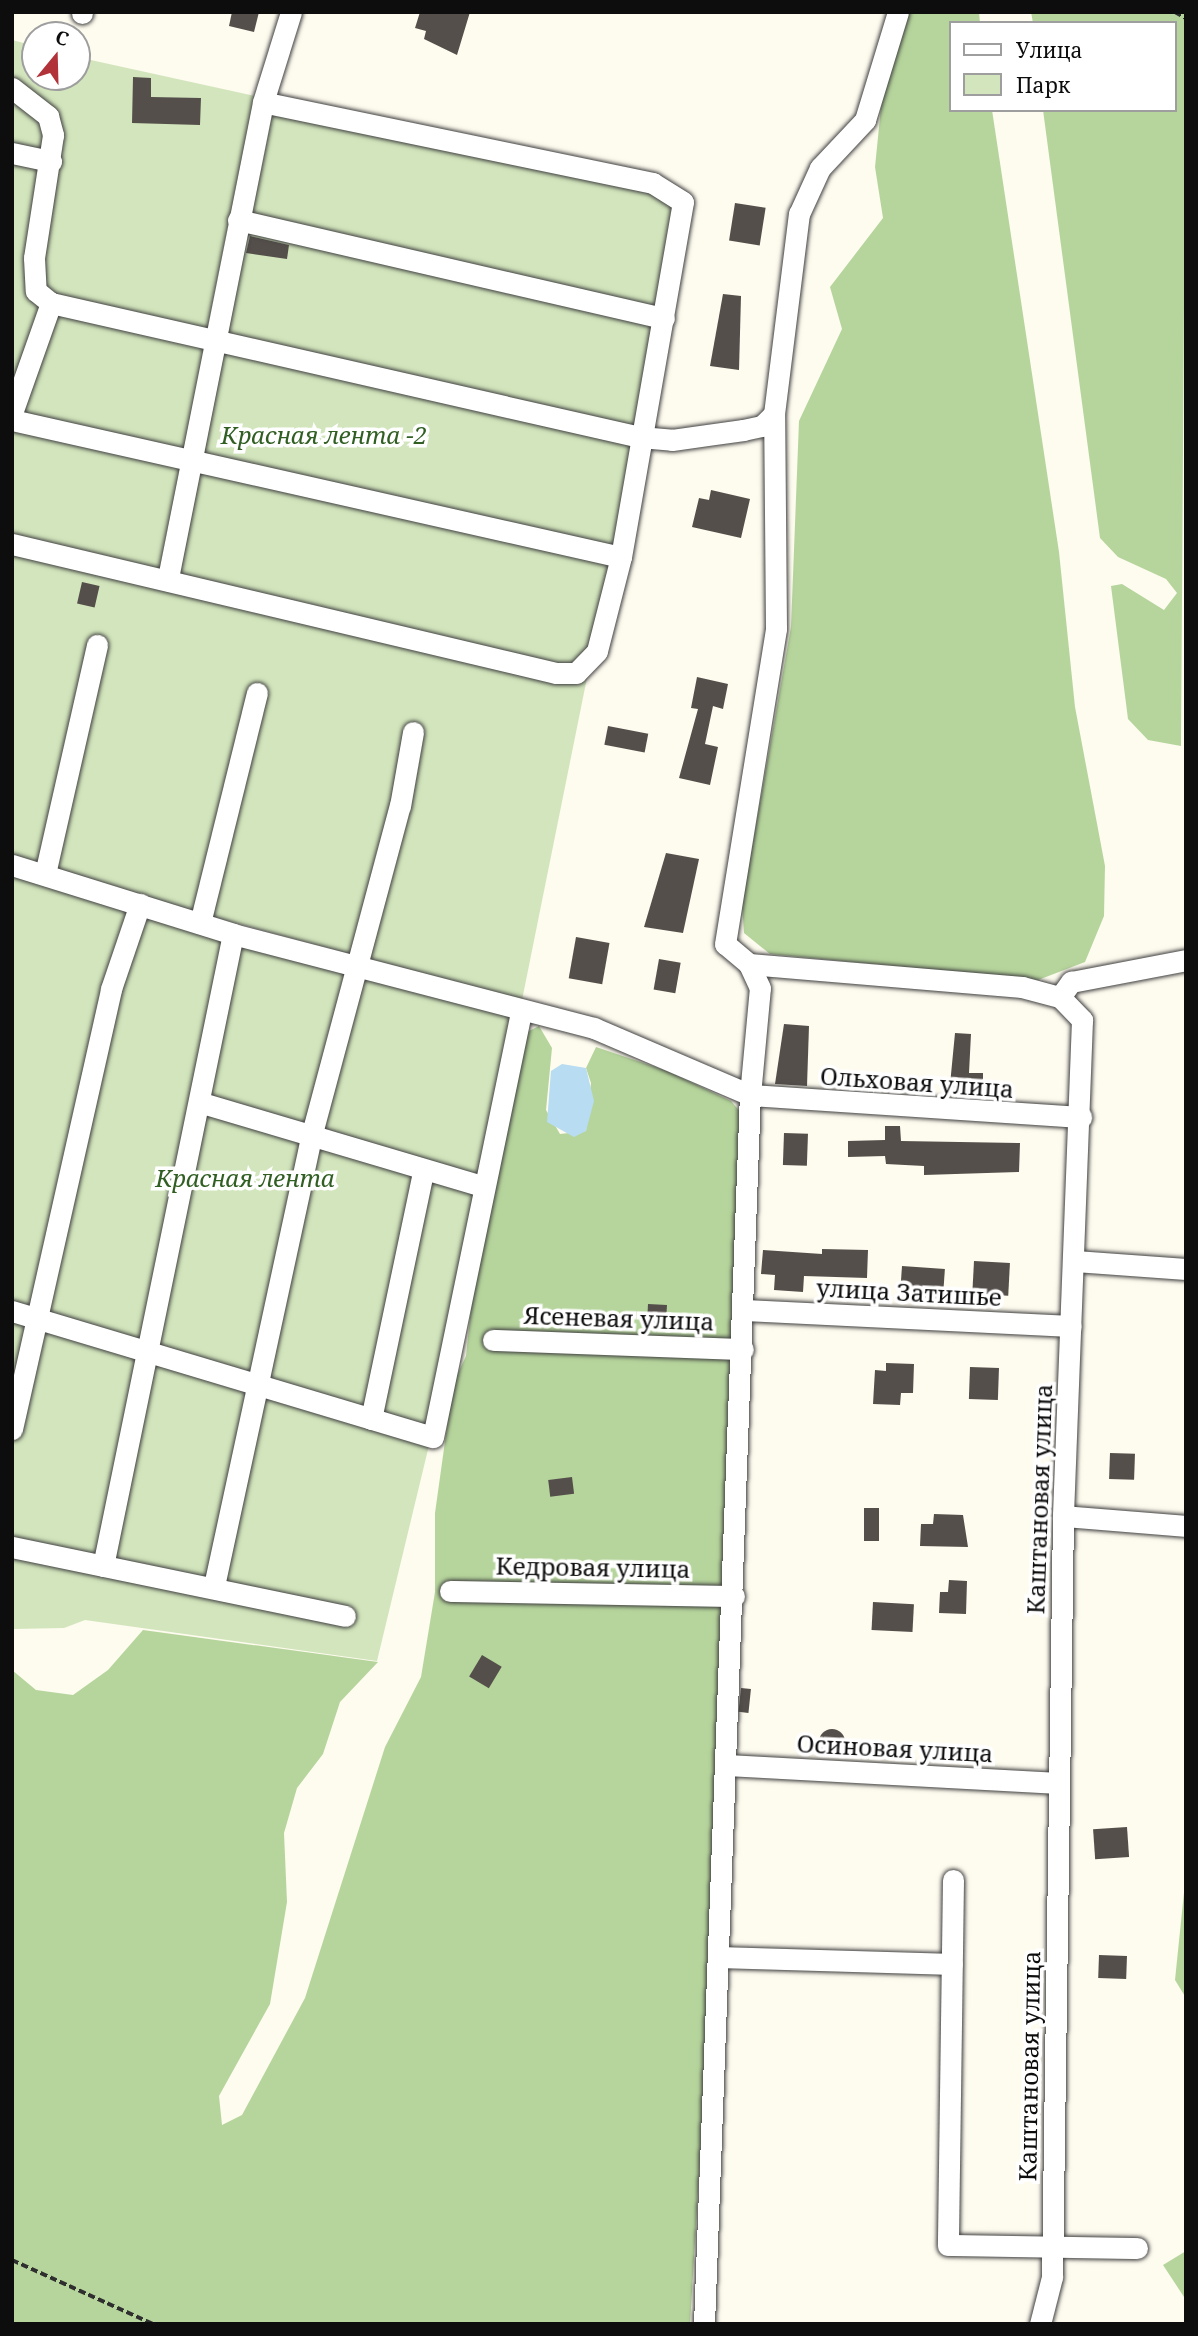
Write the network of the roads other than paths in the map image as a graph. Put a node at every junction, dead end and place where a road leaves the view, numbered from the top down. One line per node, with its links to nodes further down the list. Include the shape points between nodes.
1 (291, 12): 4 (street)
2 (898, 12): 12 (street, via 865,120 820,168 799,214)
3 (12, 88): 6 (street, via 48,116)
4 (263, 102): 7 (street); 9 (street, via 673,190 683,202 682,222)
5 (12, 153): 6 (street)
6 (51, 161): 8 (street, via 34,258 36,291)
7 (238, 220): 9 (street); 10 (street)
8 (51, 303): 10 (street); 11 (street)
9 (664, 318): 14 (street)
10 (216, 342): 14 (street); 15 (street)
11 (12, 413)
12 (774, 414): 14 (street, via 762,426 743,430 672,440); 28 (street, via 776,628 725,944)
13 (12, 420): 15 (street)
14 (640, 437): 17 (street)
15 (190, 459): 17 (street); 18 (street)
16 (12, 544): 18 (street)
17 (621, 557): 18 (street, via 605,632 589,665 576,673 556,673)
18 (168, 578)
19 (97, 645): 23 (street)
20 (257, 693): 25 (street)
21 (414, 732): 29 (street)
22 (13, 870): 23 (street, Ольховая улица)
23 (45, 874): 24 (street, Ольховая улица)
24 (140, 904): 25 (street, Ольховая улица); 42 (street, via 111,989)
25 (200, 923): 26 (street, Ольховая улица)
26 (233, 934): 29 (street, Ольховая улица); 33 (street)
27 (1186, 960): 30 (street, via 1071,982)
28 (749, 964): 30 (street, via 1022,987); 32 (street, via 760,988)
29 (356, 967): 31 (street, Ольховая улица); 35 (street)
30 (1060, 997): 34 (street, Каштановая улица, via 1082,1020)
31 (521, 1011): 32 (street, Ольховая улица, via 594,1028); 37 (street)
32 (750, 1095): 34 (street, Ольховая улица); 40 (street)
33 (202, 1102): 35 (street); 46 (street)
34 (1082, 1117): 38 (street, Каштановая улица)
35 (311, 1137): 36 (street); 47 (street)
36 (423, 1172): 37 (street); 48 (street)
37 (483, 1186): 48 (street, via 433,1437)
38 (1074, 1261): 39 (street); 43 (street, Каштановая улица)
39 (1186, 1269)
40 (745, 1310): 43 (street, улица Затишье); 45 (street)
41 (12, 1311): 42 (street)
42 (39, 1318): 46 (street); 49 (street)
43 (1071, 1326): 50 (street, Каштановая улица)
44 (494, 1340): 45 (street, Ясеневая улица)
45 (743, 1349): 56 (street)
46 (146, 1353): 47 (street); 53 (street)
47 (259, 1386): 48 (street); 54 (street)
48 (371, 1419)
49 (12, 1429)
50 (1063, 1516): 51 (street); 59 (street, Каштановая улица)
51 (1186, 1526)
52 (12, 1547): 53 (street)
53 (103, 1566): 54 (street)
54 (214, 1586): 57 (street)
55 (450, 1591): 56 (street, Кедровая улица)
56 (734, 1596): 58 (street)
57 (345, 1616)
58 (728, 1765): 59 (street, Осиновая улица); 61 (street)
59 (1058, 1783): 63 (street, Каштановая улица)
60 (953, 1881): 62 (street)
61 (720, 1957): 62 (street); 65 (street)
62 (952, 1964): 63 (street, via 948,2245)
63 (1053, 2248): 64 (street); 66 (street, Каштановая улица)
64 (1137, 2248)
65 (704, 2324)
66 (1040, 2324)

